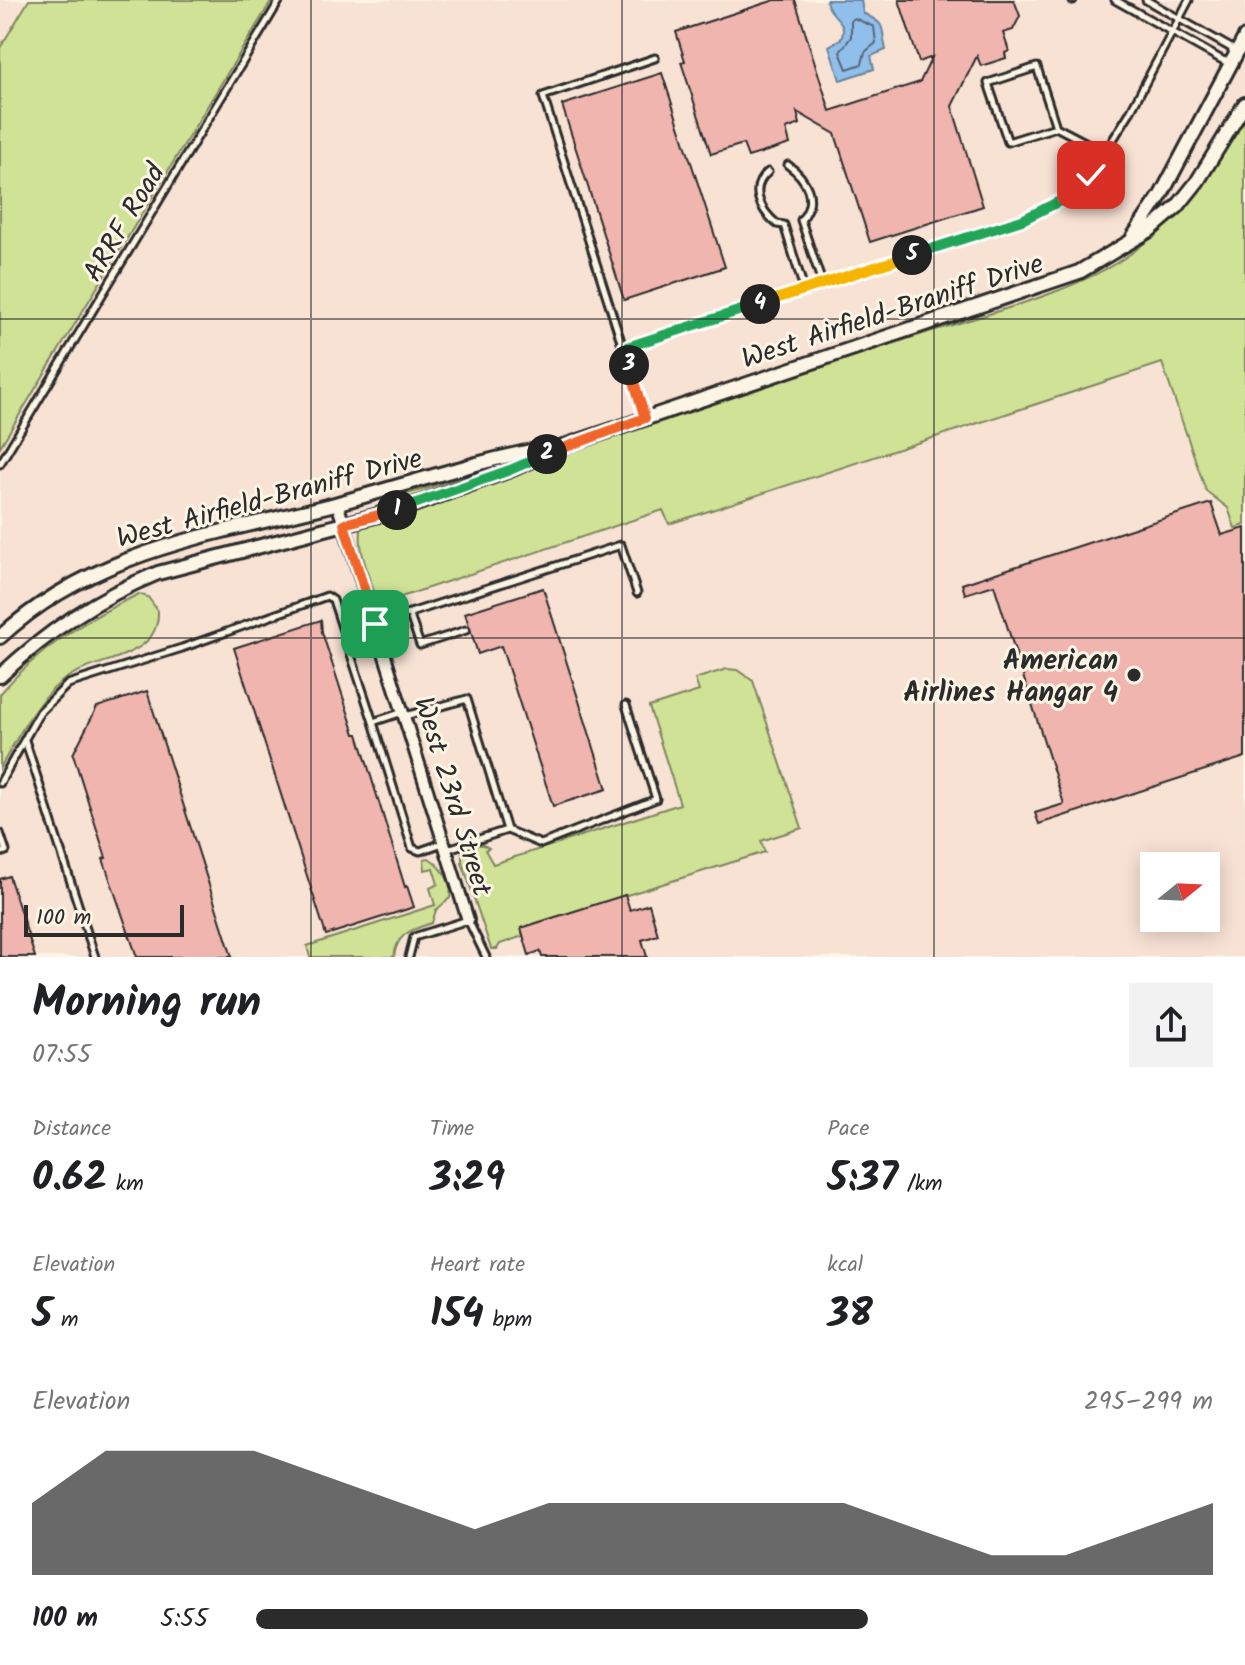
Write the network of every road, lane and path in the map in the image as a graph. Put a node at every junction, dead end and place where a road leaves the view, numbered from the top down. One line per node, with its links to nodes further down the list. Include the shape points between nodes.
1 (280, 0): 21 (lane, ARRF Road)
2 (1115, 0): 6 (lane)
3 (1146, 0): 5 (lane)
4 (1189, 0): 5 (lane)
5 (1179, 19): 6 (lane); 9 (lane, via 1231,48)
6 (1172, 32): 9 (lane, via 1224,61); 12 (lane)
7 (1245, 37): 9 (street)
8 (655, 58): 18 (lane, via 543,96)
9 (1240, 60): 15 (street)
10 (1245, 104): 15 (street, West Airfield-Braniff Drive, via 1184,199 1150,230)
11 (1056, 127): 11 (lane, via 1037,67 988,83 1008,142); 12 (lane)
12 (1106, 153): 16 (lane, via 1091,175 1059,203 1022,220)
13 (788, 165): 16 (lane, via 802,175 810,193 808,212 801,220)
14 (768, 172): 17 (lane, via 757,189 760,206 784,225)
15 (1131, 239): 19 (street, West Airfield-Braniff Drive, via 1093,265 1040,287)
16 (822, 283): 17 (lane)
17 (804, 289): 18 (lane)
18 (624, 348): 19 (lane)
19 (645, 418): 20 (street, West Airfield-Braniff Drive)
20 (570, 444): 22 (street, West Airfield-Braniff Drive, via 507,455); 23 (street, West Airfield-Braniff Drive, via 405,508)
21 (0, 464)
22 (337, 503): 23 (street, West 23rd Street); 28 (street, West Airfield-Braniff Drive, via 122,561 72,585)
23 (344, 524): 26 (street, West 23rd Street); 29 (street, West Airfield-Braniff Drive, via 178,567 126,586 72,616)
24 (637, 593): 25 (lane, via 621,545)
25 (409, 613): 26 (lane); 27 (lane, via 420,645)
26 (375, 624): 31 (street, West 23rd Street)
27 (466, 630)
28 (0, 637)
29 (0, 676)
30 (626, 705): 35 (lane, via 656,799 541,844)
31 (403, 714): 32 (lane); 35 (lane, via 467,699); 37 (street, West 23rd Street)
32 (373, 722): 33 (lane, via 333,600 327,596 68,684 40,712); 37 (lane, via 412,848)
33 (25, 739): 34 (lane); 40 (lane)
34 (0, 783)
35 (507, 830): 37 (lane)
36 (0, 833): 38 (lane, via 6,851)
37 (444, 846): 39 (street, West 23rd Street)
38 (0, 853)
39 (468, 920): 41 (lane, via 414,937); 42 (lane)
40 (95, 957)
41 (409, 957)
42 (486, 957)

